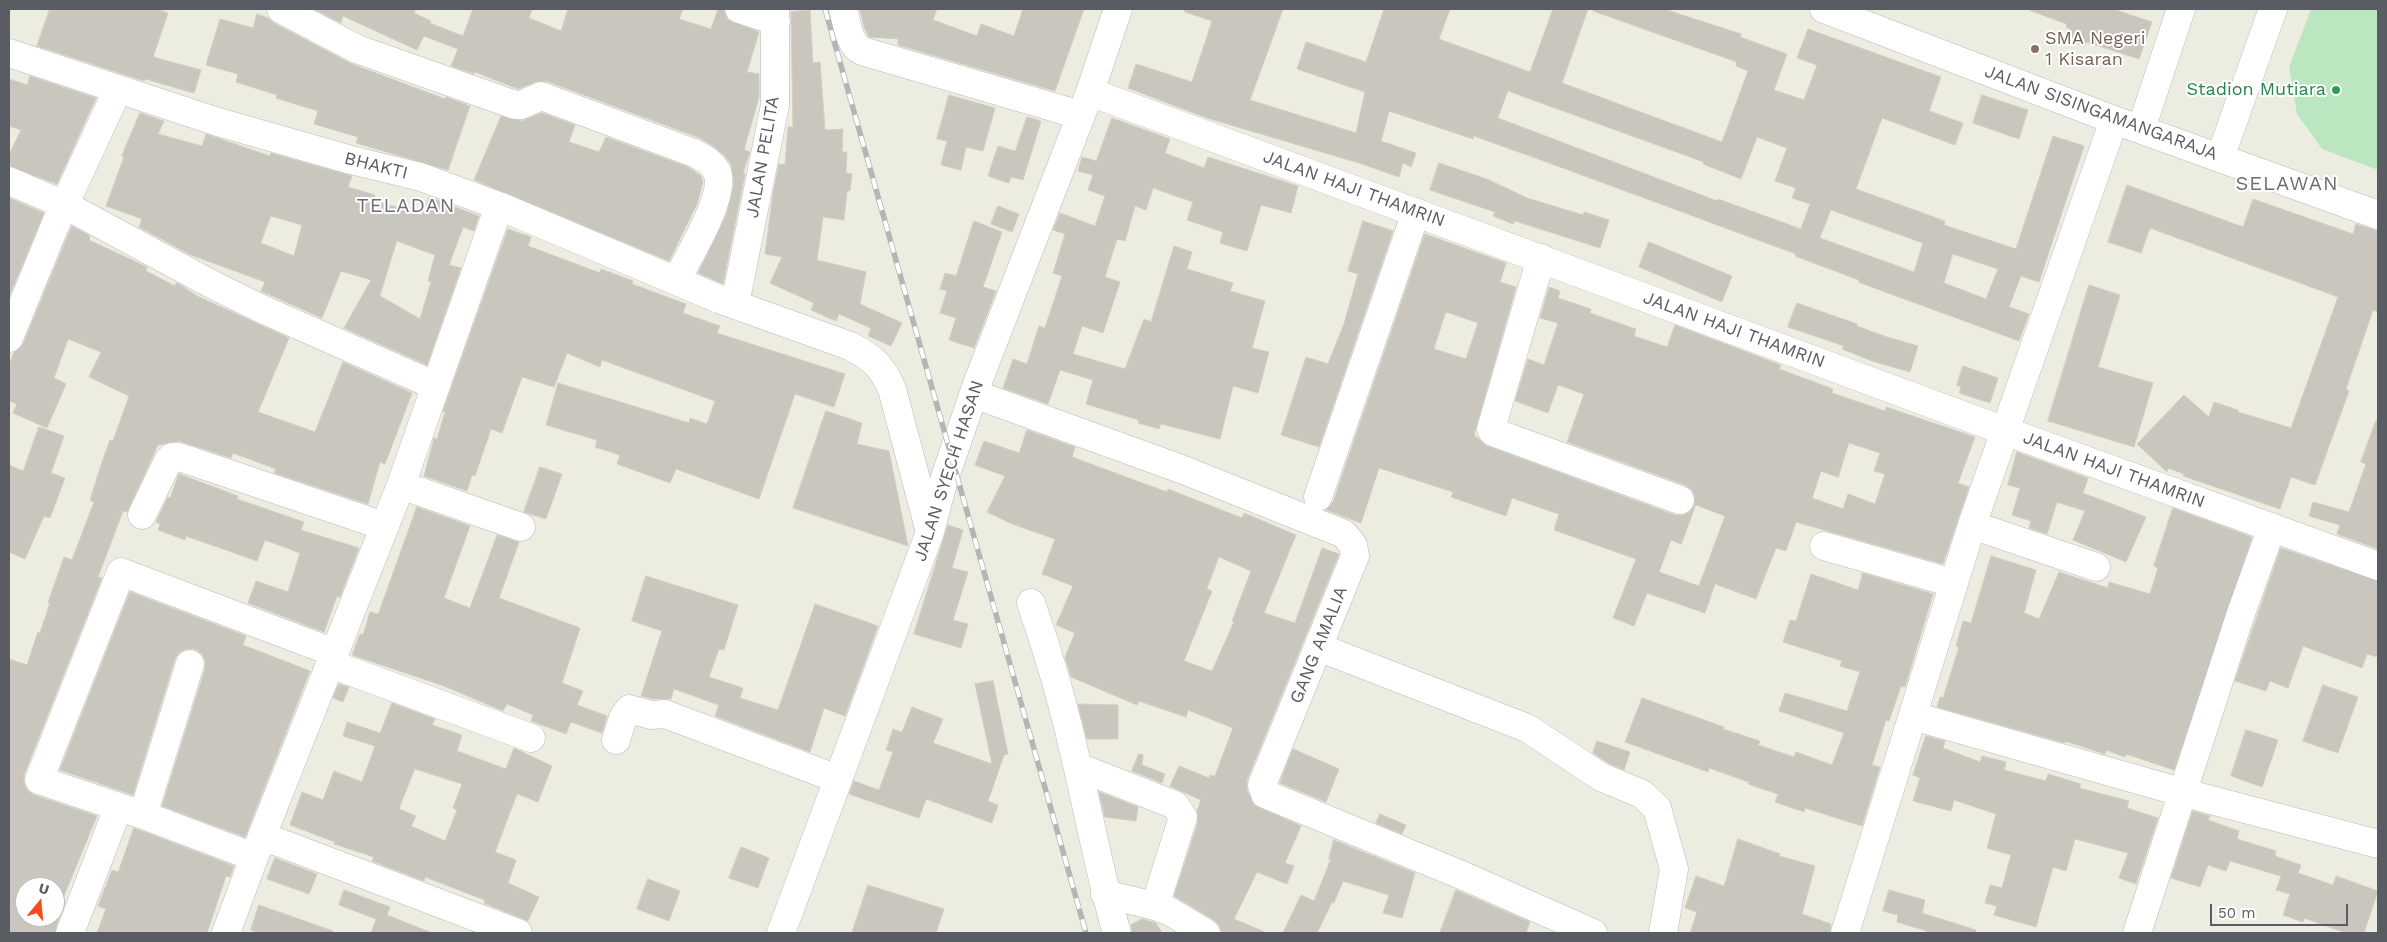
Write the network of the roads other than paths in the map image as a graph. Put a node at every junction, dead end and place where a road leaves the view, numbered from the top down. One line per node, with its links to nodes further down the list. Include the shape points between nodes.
1 (281, 9): 21 (street, via 357,49 515,105 541,96 711,162 718,174 718,192)
2 (739, 9): 8 (street)
3 (843, 9): 11 (street, JALAN HAJI THAMRIN, via 852,40 862,52)
4 (1824, 9): 12 (street, JALAN SISINGAMANGARAJA)
5 (2181, 9): 13 (street)
6 (2273, 9): 14 (street)
7 (1110, 11): 11 (street, JALAN SYECH HASAN)
8 (776, 15): 22 (street, JALAN PELITA, via 775,105)
9 (9, 53): 10 (street, BHAKTI)
10 (118, 89): 16 (street); 17 (street, BHAKTI, via 218,122 421,177)
11 (1085, 104): 18 (street, JALAN HAJI THAMRIN); 25 (street, JALAN SYECH HASAN)
12 (2114, 120): 13 (street, JALAN SISINGAMANGARAJA); 26 (street)
13 (2141, 130): 14 (street, JALAN SISINGAMANGARAJA)
14 (2220, 158): 19 (street, JALAN SISINGAMANGARAJA)
15 (9, 181): 16 (street)
16 (65, 205): 23 (street); 24 (street, via 255,306)
17 (499, 206): 21 (street, BHAKTI); 24 (street)
18 (1416, 212): 20 (street, JALAN HAJI THAMRIN); 28 (street)
19 (2378, 215)
20 (1541, 258): 26 (street, JALAN HAJI THAMRIN); 29 (street, via 1491,429)
21 (677, 279): 22 (street, BHAKTI)
22 (734, 304): 35 (street, BHAKTI, via 850,346 870,356 883,370 892,389)
23 (9, 338)
24 (436, 386): 27 (street)
25 (974, 394): 35 (street, JALAN SYECH HASAN); 41 (street, GANG AMALIA, via 1181,469 1344,534 1353,545 1355,556)
26 (2005, 431): 31 (street); 34 (street, JALAN HAJI THAMRIN)
27 (401, 485): 32 (street); 33 (street)
28 (1318, 497)
29 (1680, 500)
30 (142, 516): 32 (street, via 168,461 179,456)
31 (1972, 525): 38 (street); 39 (street)
32 (384, 526): 42 (street)
33 (521, 527)
34 (2272, 527): 37 (street, JALAN HAJI THAMRIN); 49 (street)
35 (930, 532): 48 (street, JALAN SYECH HASAN)
36 (1824, 546): 39 (street)
37 (2378, 566)
38 (2096, 567)
39 (1953, 583): 44 (street)
40 (1031, 603): 47 (street)
41 (1318, 647): 62 (street, GANG AMALIA, via 1262,785 1265,794); 63 (street, via 1527,728 1601,777 1646,796 1657,808 1674,869)
42 (333, 658): 45 (street); 50 (street, via 121,572 39,780); 53 (street)
43 (190, 664): 51 (street)
44 (1913, 716): 49 (street); 64 (street)
45 (531, 738)
46 (616, 740): 48 (street, via 629,709 651,715 665,714)
47 (1078, 767): 54 (street); 55 (street, via 1175,805 1180,810 1183,817)
48 (838, 779): 59 (street, JALAN SYECH HASAN)
49 (2181, 792): 52 (street); 65 (street)
50 (118, 808): 51 (street); 56 (street)
51 (143, 815): 53 (street)
52 (2378, 844)
53 (258, 846): 57 (street); 58 (street)
54 (1105, 894): 55 (street); 60 (street)
55 (1155, 906): 61 (street)
56 (70, 933)
57 (226, 933)
58 (518, 933)
59 (781, 933)
60 (1117, 933)
61 (1206, 933)
62 (1593, 933)
63 (1663, 933)
64 (1845, 933)
65 (2137, 933)

